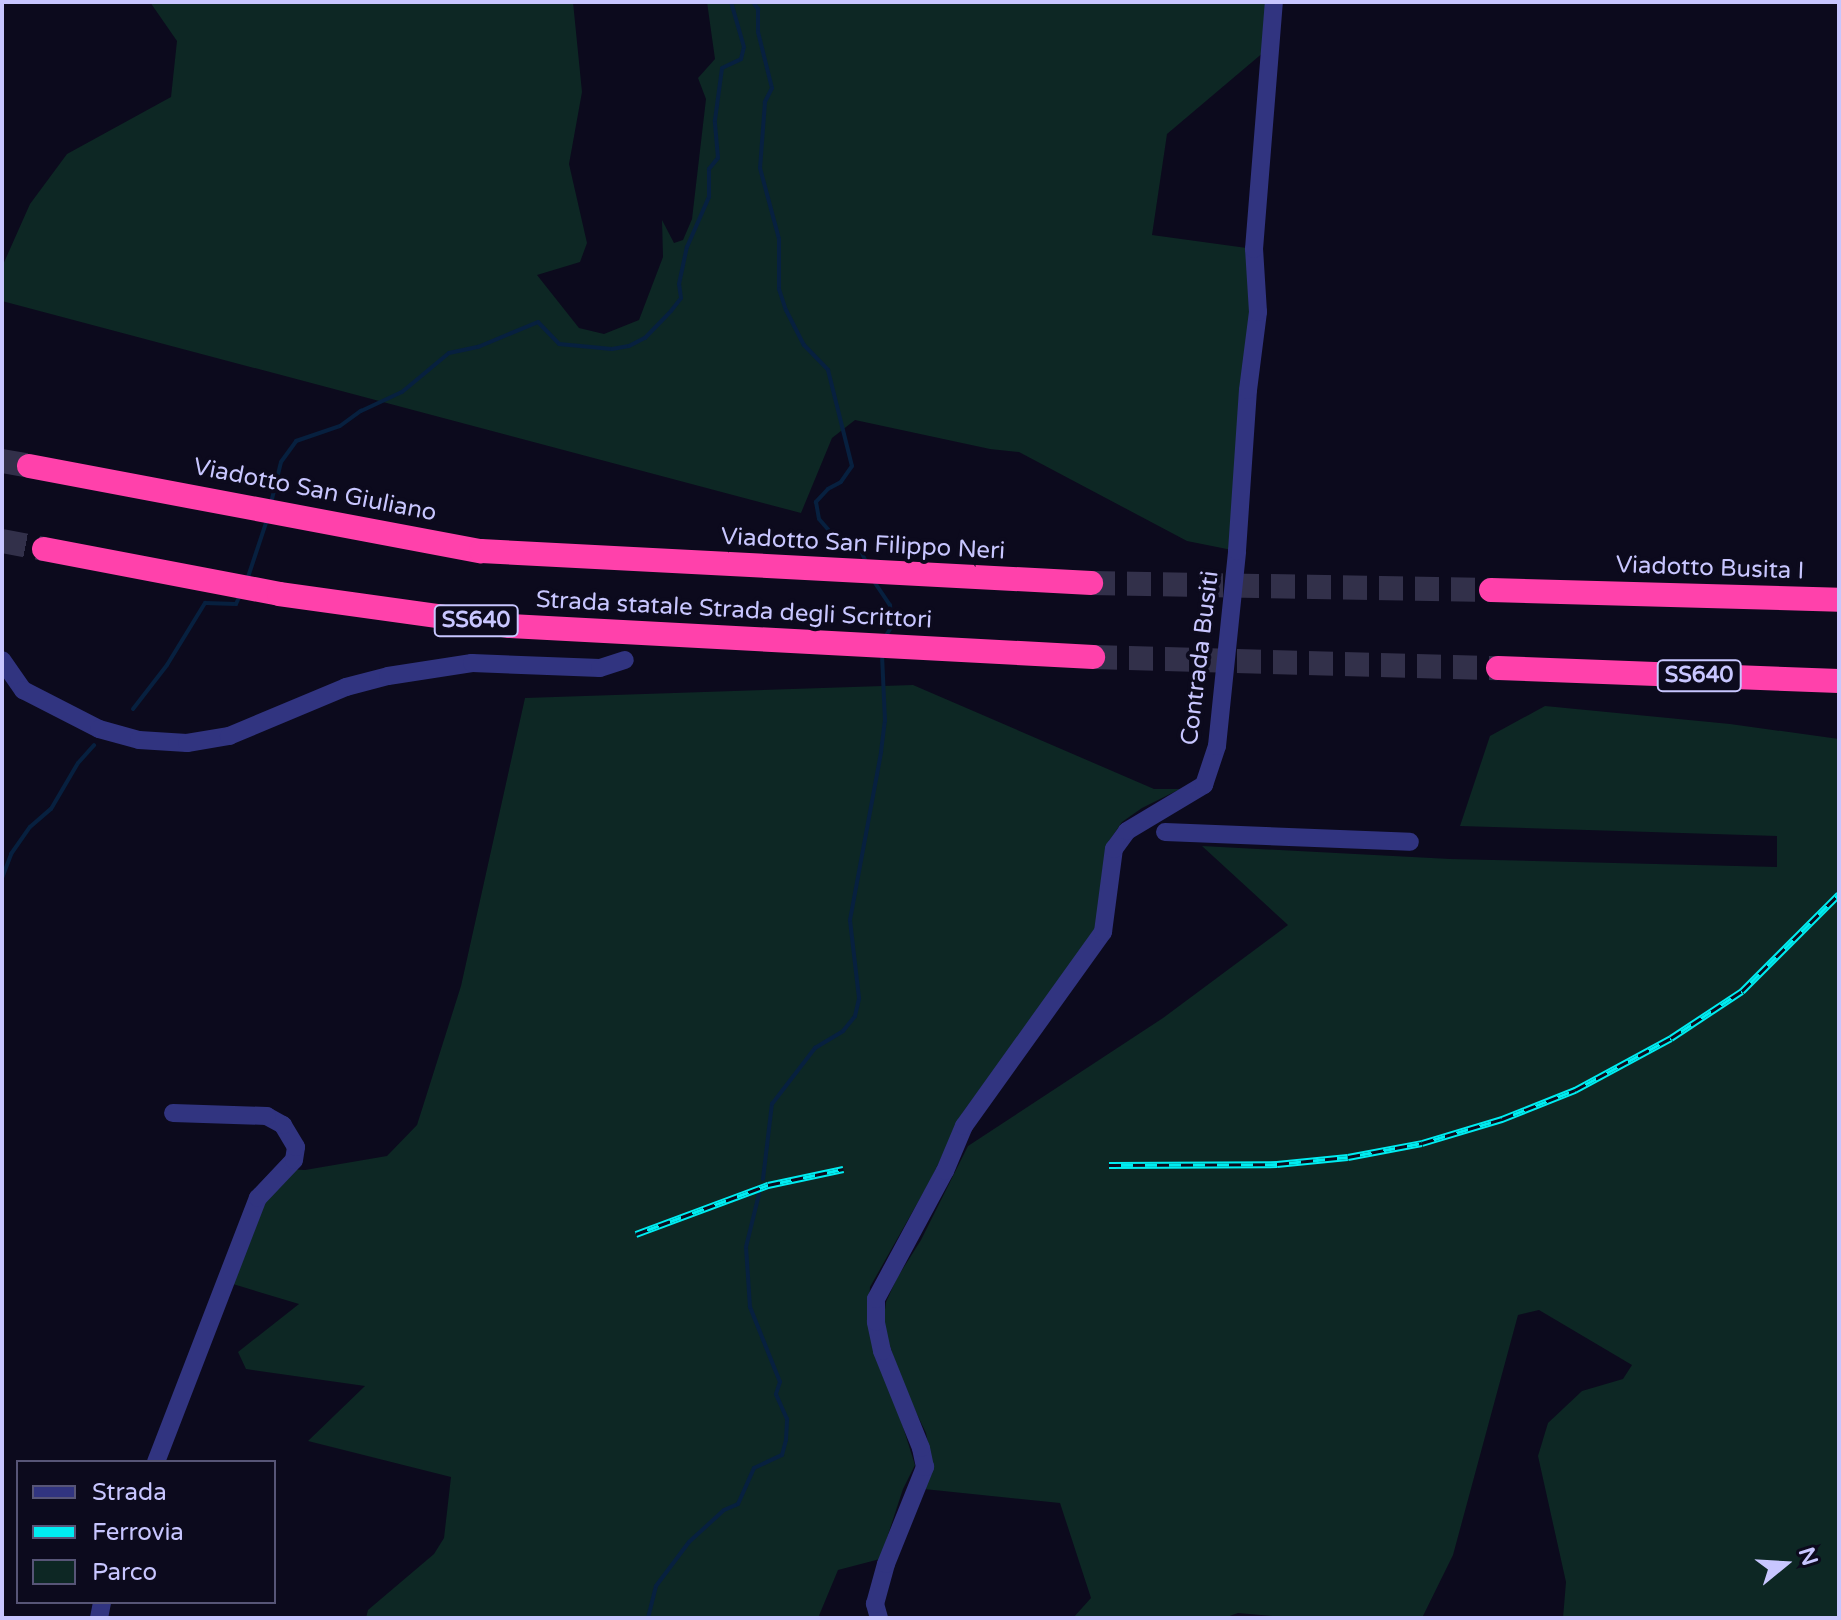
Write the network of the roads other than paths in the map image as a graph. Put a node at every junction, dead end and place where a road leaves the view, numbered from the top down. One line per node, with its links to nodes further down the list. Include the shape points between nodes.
1 (1274, 2): 18 (street, Contrada Busiti, via 1254,249 1258,312 1217,746 1204,785 1127,831 1114,849 1103,932 964,1126 876,1299 882,1351 925,1467 886,1564 875,1604)
2 (29, 466): 4 (highway, Viadotto San Giuliano)
3 (44, 549): 9 (highway, Strada statale Strada degli Scrittori / SS640, via 279,594 510,626)
4 (481, 551): 5 (highway, Strada statale Strada degli Scrittori)
5 (679, 563): 6 (highway, Viadotto San Filippo Neri)
6 (1091, 583)
7 (1491, 590): 8 (highway, Viadotto Busita I)
8 (1839, 600)
9 (1093, 657)
10 (2, 660): 11 (street, via 23,690 99,729 139,740 187,743 229,736 346,687 388,676 472,663 592,668)
11 (625, 660)
12 (1498, 668): 13 (highway, SS640)
13 (1839, 681)
14 (1165, 832): 15 (street)
15 (1410, 842)
16 (173, 1113): 17 (street, via 267,1116 283,1125 296,1147 294,1160 258,1198 243,1231)
17 (157, 1460)
18 (879, 1618)

